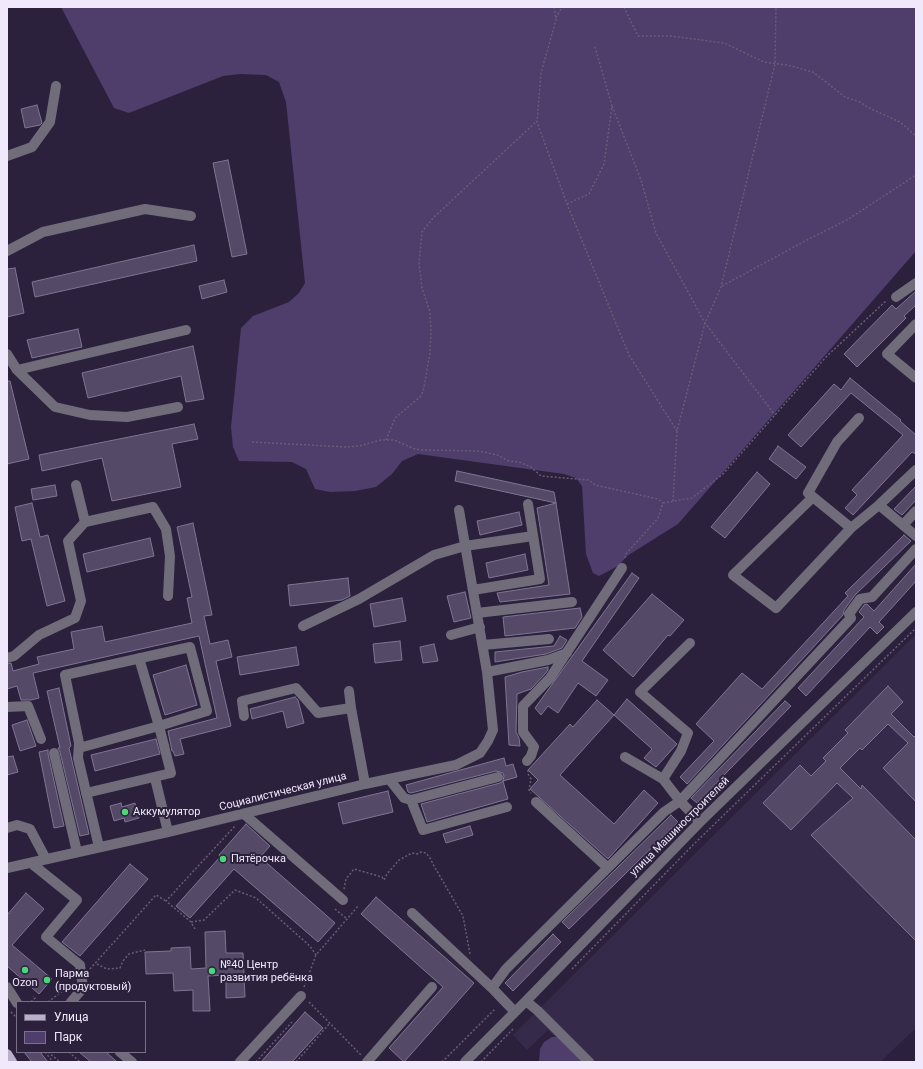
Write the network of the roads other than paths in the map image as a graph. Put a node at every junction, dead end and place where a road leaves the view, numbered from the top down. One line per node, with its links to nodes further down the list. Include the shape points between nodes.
1 (56, 86): 2 (street, via 50,122 32,147)
2 (7, 156)
3 (191, 216): 4 (street, via 145,209 43,232)
4 (7, 251)
5 (916, 283): 6 (street)
6 (896, 297)
7 (916, 324): 11 (street, via 887,354)
8 (186, 330): 10 (street)
9 (7, 354): 10 (street)
10 (17, 370): 12 (street, via 55,407 90,415 127,417)
11 (916, 378)
12 (178, 407)
13 (859, 418): 16 (street, via 837,442 808,493)
14 (916, 470): 18 (street)
15 (76, 485): 21 (street)
16 (813, 497): 23 (street); 23 (street, via 733,575 776,608)
17 (528, 504): 24 (street)
18 (879, 506): 22 (street); 23 (street)
19 (459, 510): 26 (street, Социалистическая улица)
20 (916, 511): 22 (street)
21 (85, 522): 30 (street, via 153,507 166,529 170,556); 41 (street, via 68,541 81,601 75,618 39,635 14,656)
22 (903, 525): 25 (street)
23 (851, 528)
24 (533, 536): 26 (street); 29 (street, via 540,579)
25 (916, 536)
26 (465, 546): 29 (street, Социалистическая улица); 34 (street, via 434,555 359,598)
27 (916, 549): 61 (street, via 872,597 860,599 849,614 851,618)
28 (622, 568): 40 (street)
29 (473, 590): 33 (street, Социалистическая улица)
30 (168, 596)
31 (572, 602): 33 (street)
32 (916, 612): 65 (street, улица Машиностроителей)
33 (477, 613): 35 (street, Социалистическая улица)
34 (303, 626)
35 (480, 627): 36 (street); 39 (street, Социалистическая улица)
36 (451, 635)
37 (549, 639): 39 (street)
38 (690, 643): 57 (street, via 640,692 688,733 681,751)
39 (483, 645): 43 (street, Социалистическая улица)
40 (567, 653): 43 (street, via 548,660); 53 (street, via 550,678 523,706 523,732 534,747)
41 (7, 658)
42 (139, 658): 48 (street); 48 (street, via 190,647 207,711); 50 (street, via 65,675)
43 (487, 672): 56 (street, Социалистическая улица, via 493,730 480,753 456,765)
44 (349, 691): 46 (street)
45 (7, 707): 49 (street, via 28,706)
46 (351, 708): 47 (street, via 318,713 296,688 242,701); 58 (street)
47 (244, 716)
48 (159, 726): 50 (street); 55 (street, via 171,773)
49 (41, 739)
50 (79, 748): 59 (street, via 78,758)
51 (54, 753): 69 (street)
52 (625, 757): 57 (street)
53 (527, 761)
54 (498, 777): 60 (street)
55 (155, 778): 59 (street); 67 (street)
56 (389, 779): 58 (street, Социалистическая улица); 60 (street, via 404,798)
57 (663, 779): 61 (street)
58 (365, 784): 64 (street, Социалистическая улица)
59 (86, 793): 68 (street)
60 (411, 800): 63 (street, via 423,830)
61 (680, 801): 65 (street); 72 (street, via 664,812)
62 (536, 802): 72 (street)
63 (507, 807)
64 (244, 814): 67 (street, Социалистическая улица); 74 (street)
65 (700, 822): 82 (street, улица Машиностроителей)
66 (7, 828): 70 (street, via 18,825 30,829)
67 (168, 832): 68 (street, Социалистическая улица)
68 (99, 847): 69 (street, Социалистическая улица)
69 (76, 852): 70 (street, Социалистическая улица)
70 (46, 859): 71 (street, Социалистическая улица)
71 (30, 863): 73 (street, Социалистическая улица); 81 (street, via 76,900 46,937 80,965 83,988)
72 (607, 867): 78 (street, via 506,969)
73 (7, 868)
74 (340, 898)
75 (412, 913): 78 (street)
76 (7, 987): 80 (street)
77 (432, 987): 89 (street)
78 (492, 988): 83 (street)
79 (301, 996): 88 (street)
80 (16, 1001)
81 (72, 1001)
82 (526, 1001): 83 (street, улица Машиностроителей); 91 (street)
83 (515, 1012): 90 (street, улица Машиностроителей)
84 (121, 1053): 87 (street)
85 (7, 1054): 86 (main road)
86 (12, 1062)
87 (132, 1062)
88 (240, 1062)
89 (367, 1062)
90 (465, 1062)
91 (589, 1062)

